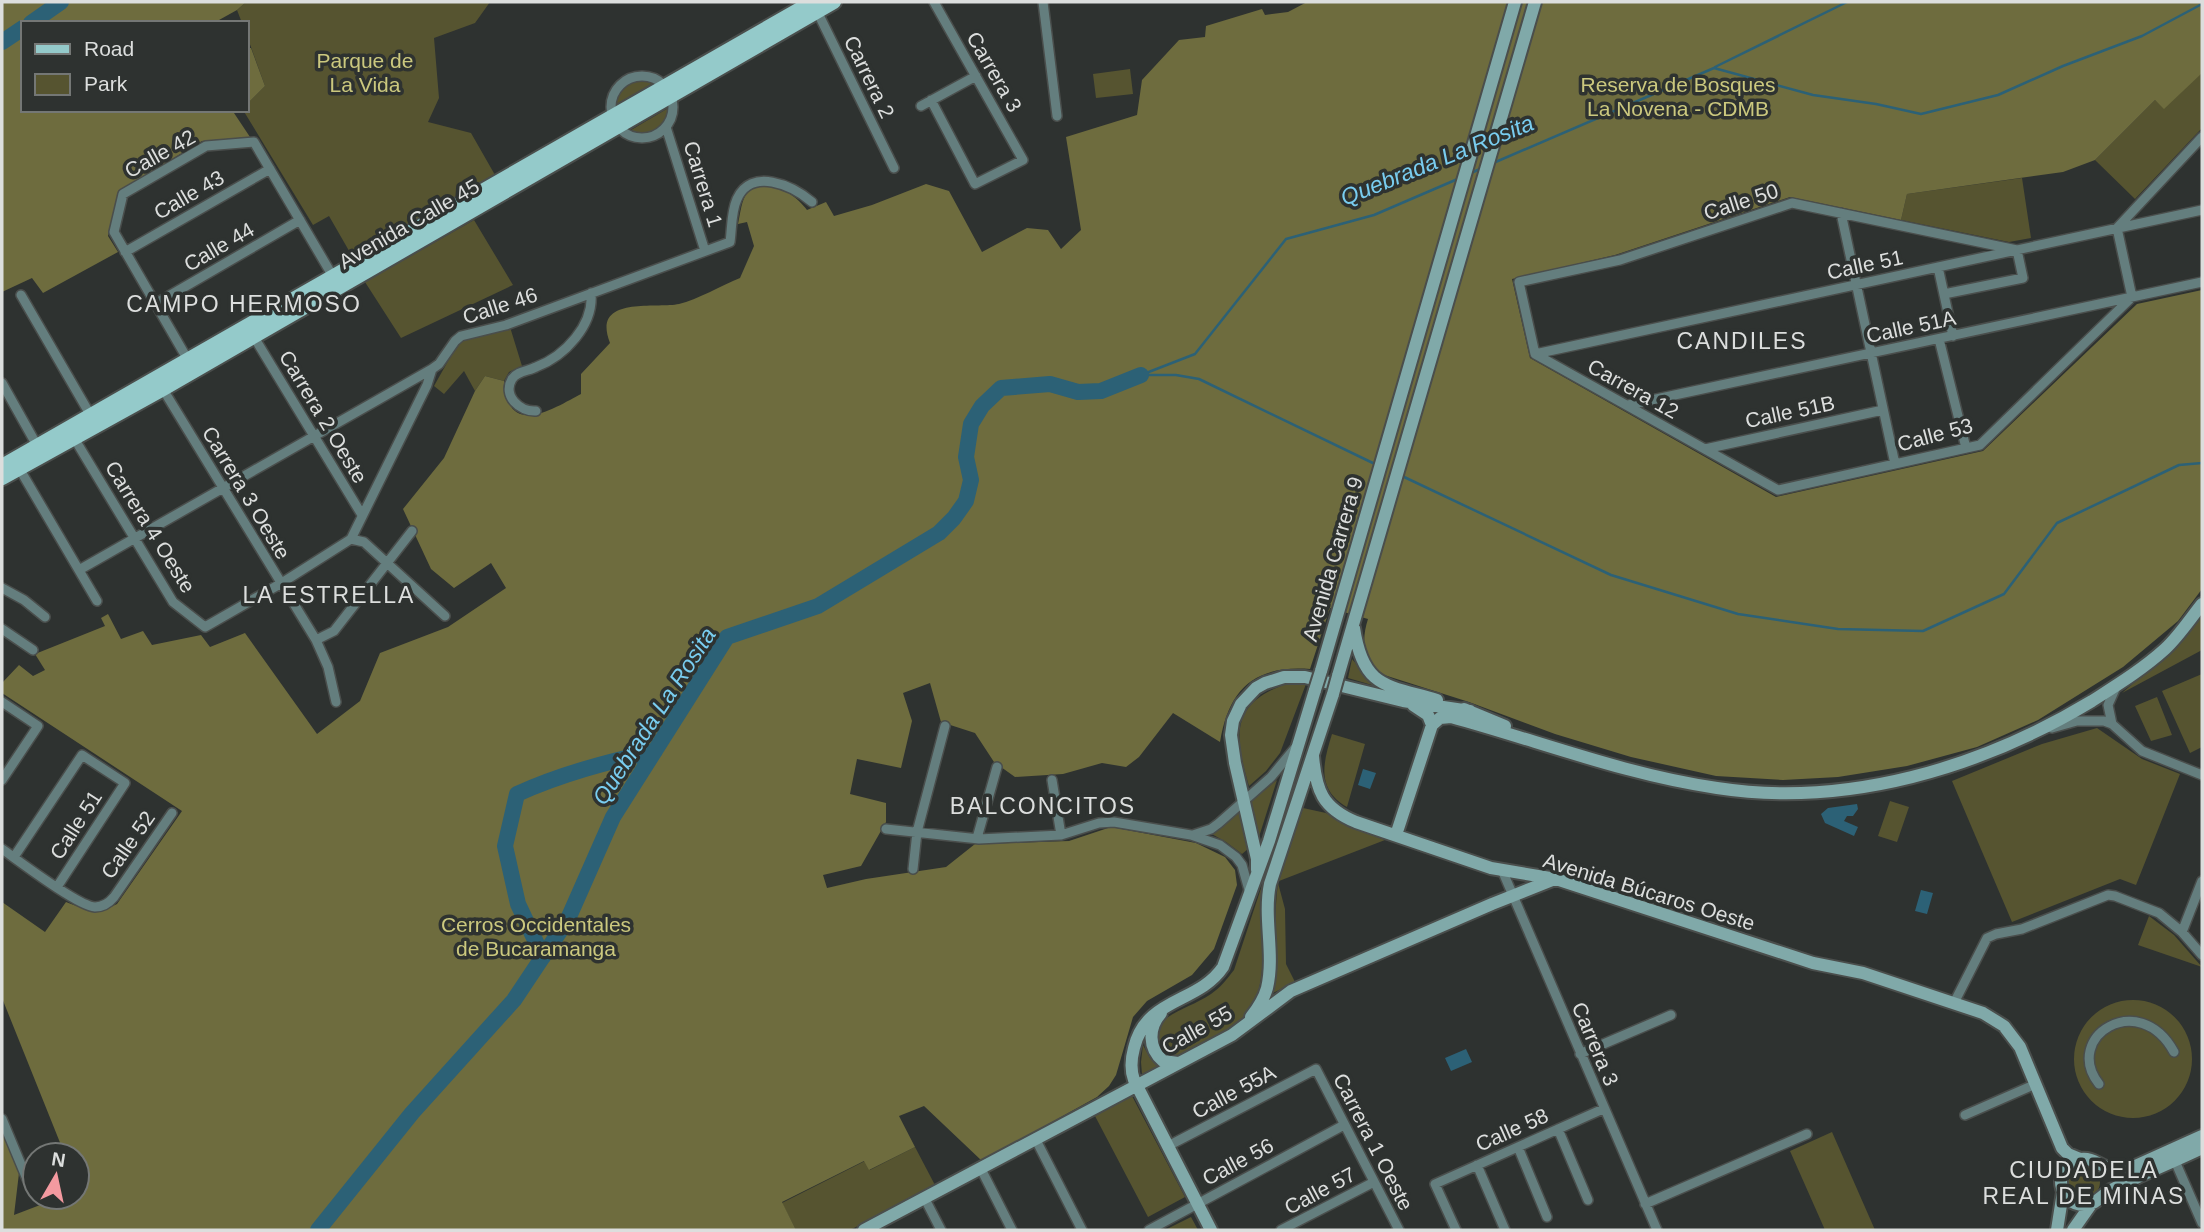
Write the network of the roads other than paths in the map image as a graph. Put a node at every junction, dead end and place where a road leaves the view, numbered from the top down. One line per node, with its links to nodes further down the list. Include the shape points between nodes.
1 (834, 2): 6 (main road, Avenida Calle 45)
2 (934, 2): 7 (street, Carrera 3)
3 (1043, 2): 11 (street)
4 (1515, 2): 84 (main road, Avenida Carrera 9, bridge)
5 (1535, 2): 70 (main road, Avenida Carrera 9)
6 (814, 5): 8 (main road, Avenida Calle 45); 15 (street, Carrera 2)
7 (976, 76): 9 (street); 9 (street, Carrera 3, via 1023,160 975,184)
8 (669, 91): 12 (main road, Avenida Calle 45); 12 (street, via 661,81 646,75 624,80 611,102); 13 (street, via 673,111)
9 (931, 100): 10 (street)
10 (921, 106)
11 (1057, 116)
12 (615, 122): 13 (street, via 630,136 646,138); 26 (main road, Avenida Calle 45)
13 (666, 127): 23 (street, Carrera 1)
14 (2202, 136): 21 (street)
15 (894, 168)
16 (270, 169): 20 (street); 24 (street, Calle 43); 24 (street, Calle 42, via 254,142 206,146 123,194 114,232)
17 (812, 202): 23 (street, Calle 46, via 772,182 750,184 735,205 730,242)
18 (2202, 210): 21 (street, Calle 51)
19 (1841, 214): 22 (street, Calle 50); 28 (street); 38 (street, Calle 50, via 1792,203 1620,260 1519,282)
20 (300, 220): 26 (street); 33 (street, Calle 44)
21 (2117, 228): 22 (street, Calle 51); 32 (street)
22 (2017, 250): 25 (street, Calle 51); 30 (street, via 2023,278)
23 (705, 251): 29 (street, Calle 46)
24 (125, 252): 33 (street)
25 (1938, 267): 28 (street, Calle 51); 30 (street)
26 (337, 282): 35 (main road, Avenida Calle 45); 39 (main road, Avenida Calle 45)
27 (2202, 282): 32 (street, Calle 51A)
28 (1856, 285): 37 (street); 38 (street, Calle 51)
29 (591, 293): 40 (street, Calle 46, via 506,325 461,336); 45 (street, via 586,321 564,350 512,379 514,401 522,409)
30 (1944, 294): 34 (street)
31 (21, 295): 46 (street)
32 (2132, 297): 34 (street, Calle 51A); 49 (street, Calle 53, via 1980,445)
33 (156, 304): 39 (street)
34 (1953, 336): 36 (street, Calle 51A)
35 (254, 337): 42 (main road, Avenida Calle 45); 47 (street, Carrera 2 Oeste)
36 (1940, 339): 37 (street, Calle 51A); 49 (street)
37 (1871, 353): 43 (street, Calle 51A); 44 (street)
38 (1535, 354): 43 (street, Carrera 12)
39 (188, 360): 42 (main road, Avenida Calle 45)
40 (432, 369): 47 (street, Calle 46); 58 (street)
41 (2, 383): 51 (street)
42 (160, 384): 46 (main road, Avenida Calle 45); 48 (main road, Avenida Calle 45); 56 (street, Carrera 3 Oeste)
43 (1628, 405): 50 (street, Carrera 12)
44 (1883, 410): 50 (street, Calle 51B); 52 (street)
45 (536, 411)
46 (91, 416): 51 (main road, Avenida Calle 45)
47 (314, 436): 56 (street, Calle 46); 58 (street, Carrera 2 Oeste)
48 (74, 438): 51 (main road, Avenida Calle 45); 60 (street, Carrera 4 Oeste)
49 (1966, 448): 52 (street, Calle 53)
50 (1705, 449): 57 (street, Carrera 12)
51 (40, 451): 53 (main road, Avenida Calle 45); 54 (main road, Avenida Calle 45)
52 (1895, 464): 57 (street, Calle 53)
53 (2, 466)
54 (19, 468): 55 (main road, Avenida Calle 45); 63 (street)
55 (2, 478)
56 (222, 488): 60 (street, Calle 46); 64 (street, Carrera 3 Oeste)
57 (1778, 490)
58 (362, 516): 61 (street)
59 (412, 531): 62 (street)
60 (135, 538): 63 (street, Calle 46); 64 (street, Carrera 4 Oeste, via 173,602 205,626)
61 (351, 538): 62 (street, via 364,542); 64 (street)
62 (386, 563): 68 (street); 72 (street, via 334,631)
63 (79, 570): 66 (street)
64 (280, 584): 72 (street, Carrera 3 Oeste)
65 (2, 587): 69 (street)
66 (97, 601)
67 (2202, 604): 74 (main road, via 2166,648)
68 (445, 616)
69 (44, 617)
70 (1354, 621): 78 (main road, via 1358,652 1376,680); 85 (main road, Avenida Carrera 9, bridge)
71 (2, 629): 73 (street)
72 (316, 640): 77 (street, Carrera 3 Oeste)
73 (33, 650)
74 (2118, 685): 79 (street, via 2108,705); 82 (main road)
75 (1403, 701): 78 (main road); 80 (main road, via 1423,710); 90 (main road, via 1305,677 1265,683 1241,704 1231,728)
76 (2, 702): 89 (street, via 38,726)
77 (336, 702)
78 (1470, 711): 83 (main road)
79 (2112, 724): 82 (street, via 2084,720); 87 (street, via 2143,751)
80 (1432, 725): 83 (main road, via 1451,717); 96 (main road)
81 (946, 726): 93 (street)
82 (2038, 732): 83 (main road, via 1964,762 1907,777 1850,788 1786,792 1686,783)
83 (1528, 738)
84 (1299, 743): 90 (street); 102 (main road, Avenida Carrera 9)
85 (1313, 756): 96 (main road, Avenida Búcaros Oeste, via 1316,784 1332,808 1346,818); 113 (main road, Avenida Carrera 9, via 1269,892 1266,989)
86 (997, 767): 97 (street)
87 (2202, 775)
88 (1052, 779): 94 (street)
89 (2, 780)
90 (1244, 801): 95 (street, via 1215,827); 102 (main road)
91 (172, 813): 105 (street, Calle 52, via 114,898 102,906 79,901)
92 (886, 829): 93 (street)
93 (917, 832): 97 (street); 100 (street)
94 (1061, 835): 95 (street, via 1111,822); 97 (street)
95 (1191, 835): 107 (street, via 1220,845 1236,857 1246,874)
96 (1396, 835): 101 (main road, Avenida Búcaros Oeste)
97 (977, 838)
98 (2, 849): 99 (street)
99 (14, 857): 105 (street); 105 (street, Calle 51, via 82,755 125,783)
100 (913, 869)
101 (1502, 870): 103 (main road, Avenida Búcaros Oeste); 106 (street, Carrera 3)
102 (1257, 874): 107 (main road, Avenida Carrera 9)
103 (1556, 879): 106 (main road, Calle 55); 111 (main road, Avenida Búcaros Oeste, via 1813,963 1863,972)
104 (2202, 881): 108 (street)
105 (57, 887)
106 (1513, 895): 113 (main road, Calle 55, via 1291,991); 116 (street, Carrera 3)
107 (1250, 896): 110 (main road, Avenida Carrera 9, via 1218,975)
108 (2182, 932): 109 (street); 111 (street, via 2155,911 2108,895 2022,929 1991,936 1982,945)
109 (2202, 955)
110 (1171, 1003): 117 (main road, via 1157,1018 1152,1044 1163,1061); 119 (main road, Avenida Carrera 9, via 1150,1017 1137,1037 1131,1068)
111 (1954, 1003): 114 (main road, Avenida Búcaros Oeste, via 1990,1016)
112 (1671, 1015): 116 (street)
113 (1245, 1026): 117 (main road, Calle 55)
114 (2009, 1031): 121 (main road); 133 (main road, via 2062,1148)
115 (2174, 1052): 120 (street, via 2150,1027 2134,1020 2117,1022 2104,1029 2090,1055)
116 (1580, 1054): 122 (street, Carrera 3)
117 (1179, 1063): 119 (main road, Calle 55)
118 (1316, 1069): 125 (street, Carrera 1 Oeste); 130 (street, Calle 55A)
119 (1136, 1084): 129 (main road, Calle 55); 130 (main road)
120 (2099, 1084)
121 (2029, 1087): 123 (street); 138 (main road, via 2058,1154)
122 (1603, 1109): 126 (street, Calle 58); 145 (street, Carrera 3)
123 (1965, 1115)
124 (2, 1119): 135 (street)
125 (1344, 1125): 139 (street, Carrera 1 Oeste); 143 (street, Calle 56)
126 (1558, 1129): 131 (street, Calle 58); 142 (street)
127 (1807, 1133): 145 (street)
128 (2202, 1136): 133 (main road, via 2121,1170)
129 (1035, 1138): 137 (main road, Calle 55); 151 (street)
130 (1168, 1146): 143 (main road)
131 (1518, 1147): 136 (street, Calle 58); 146 (street)
132 (2202, 1148): 134 (main road)
133 (2080, 1159): 138 (main road, via 2068,1165)
134 (2175, 1161): 144 (main road); 147 (street)
135 (21, 1165)
136 (1478, 1165): 156 (street, Calle 58, via 1435,1184); 157 (street)
137 (981, 1170): 141 (main road, Calle 55); 150 (street)
138 (2061, 1176): 140 (main road)
139 (1374, 1182): 154 (street, Calle 57); 155 (street, Carrera 1 Oeste)
140 (2063, 1192): 144 (main road, via 2074,1203); 159 (main road)
141 (925, 1199): 148 (main road, Calle 55); 149 (street)
142 (1588, 1200)
143 (1197, 1203): 152 (street, Calle 56); 153 (main road)
144 (2092, 1203): 160 (main road)
145 (1645, 1204): 158 (street, Carrera 3)
146 (1547, 1217)
147 (2202, 1223)
148 (868, 1229)
149 (941, 1230)
150 (1012, 1230)
151 (1082, 1230)
152 (1149, 1230)
153 (1212, 1230)
154 (1282, 1230)
155 (1399, 1230)
156 (1455, 1230)
157 (1505, 1230)
158 (1657, 1230)
159 (2057, 1230)
160 (2073, 1230)

